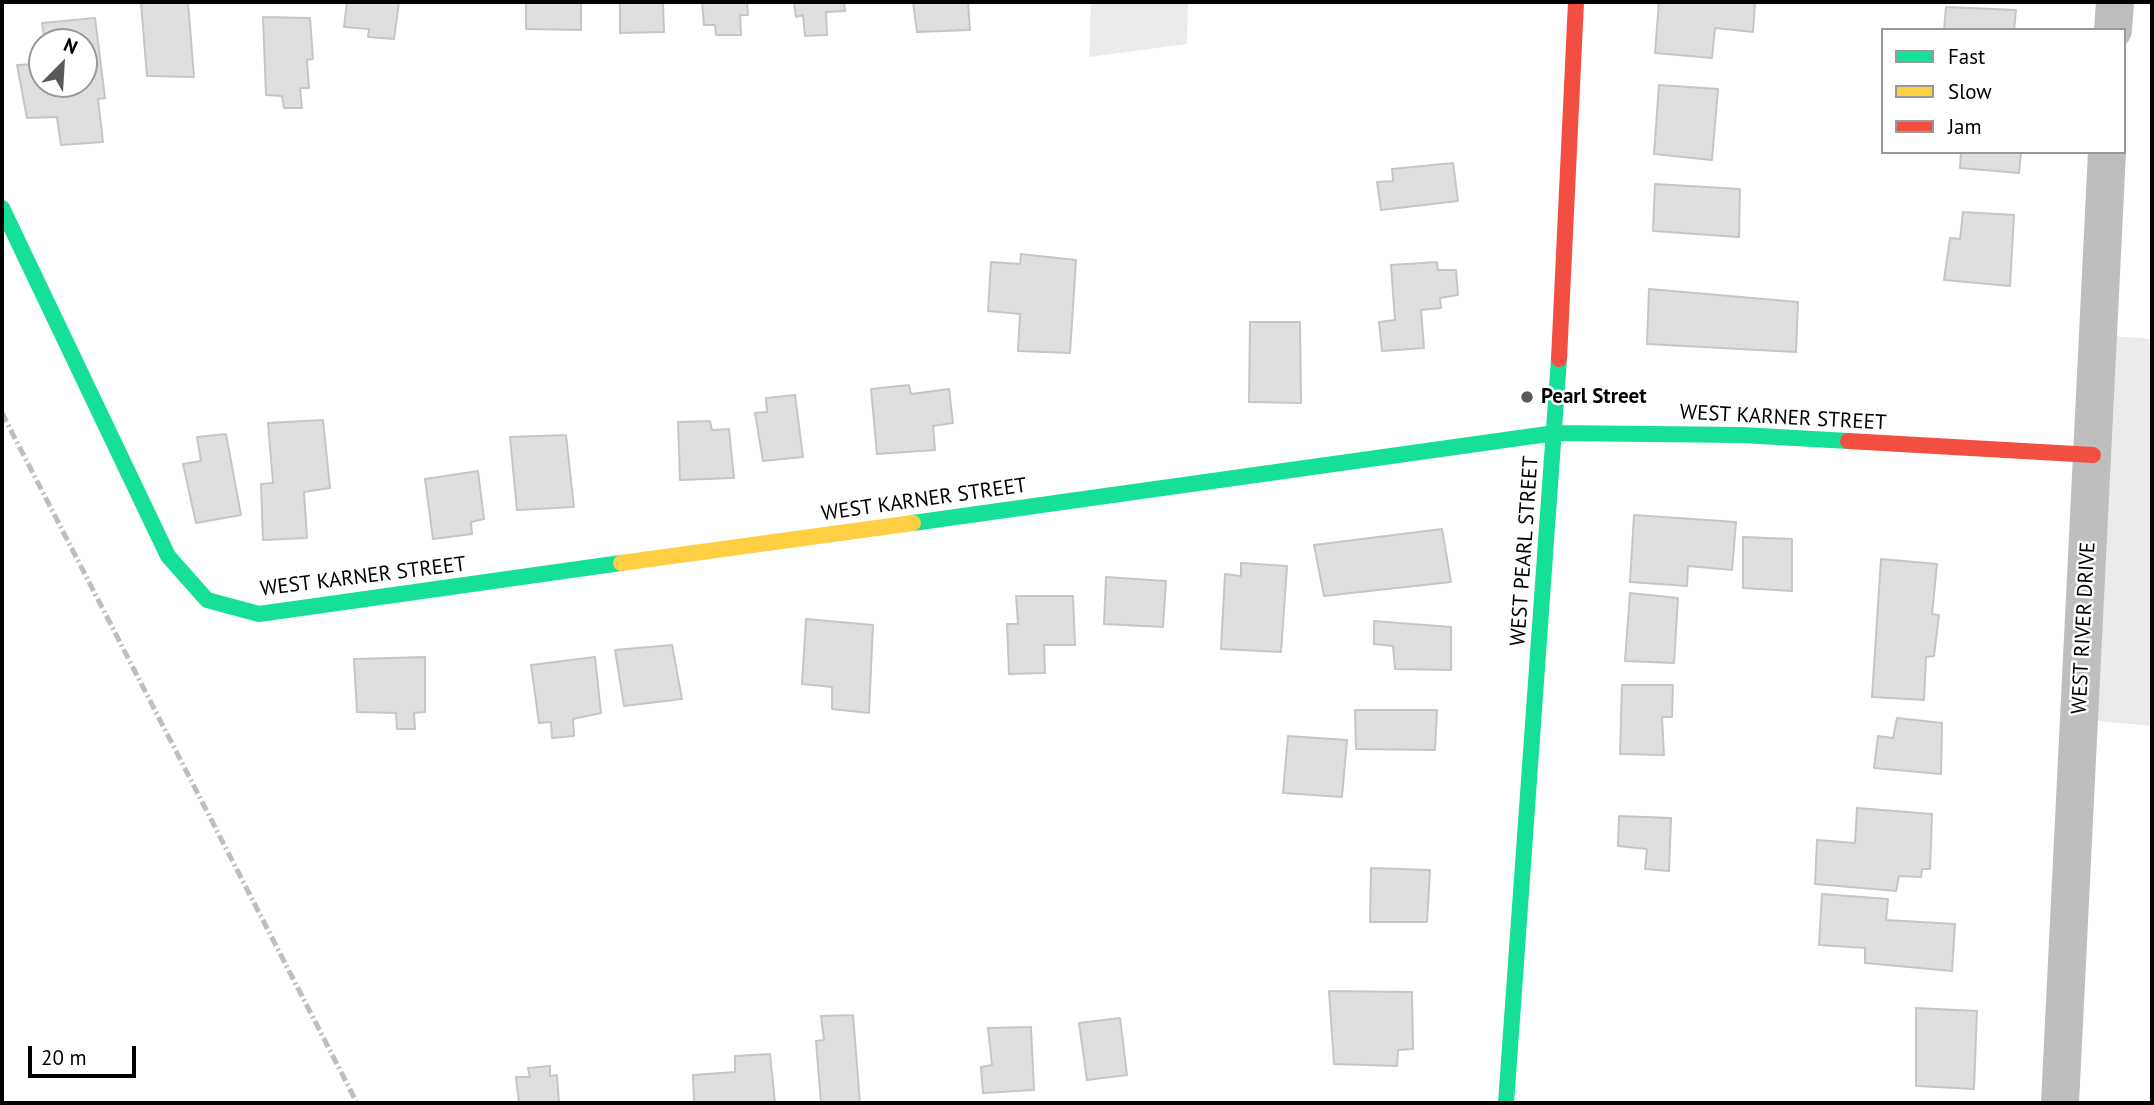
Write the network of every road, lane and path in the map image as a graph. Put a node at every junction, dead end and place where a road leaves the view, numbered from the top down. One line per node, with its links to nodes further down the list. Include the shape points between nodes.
1 (1576, 2): 6 (street, WEST PEARL STREET)
2 (2115, 2): 3 (street)
3 (2113, 28)
4 (2106, 154): 7 (street, WEST RIVER DRIVE)
5 (2, 208): 6 (street, WEST KARNER STREET, via 168,556 206,600 259,614)
6 (1555, 433): 7 (street, WEST KARNER STREET, via 1742,435); 8 (street, WEST PEARL STREET)
7 (2093, 455): 9 (street, WEST RIVER DRIVE)
8 (1506, 1103)
9 (2060, 1103)

